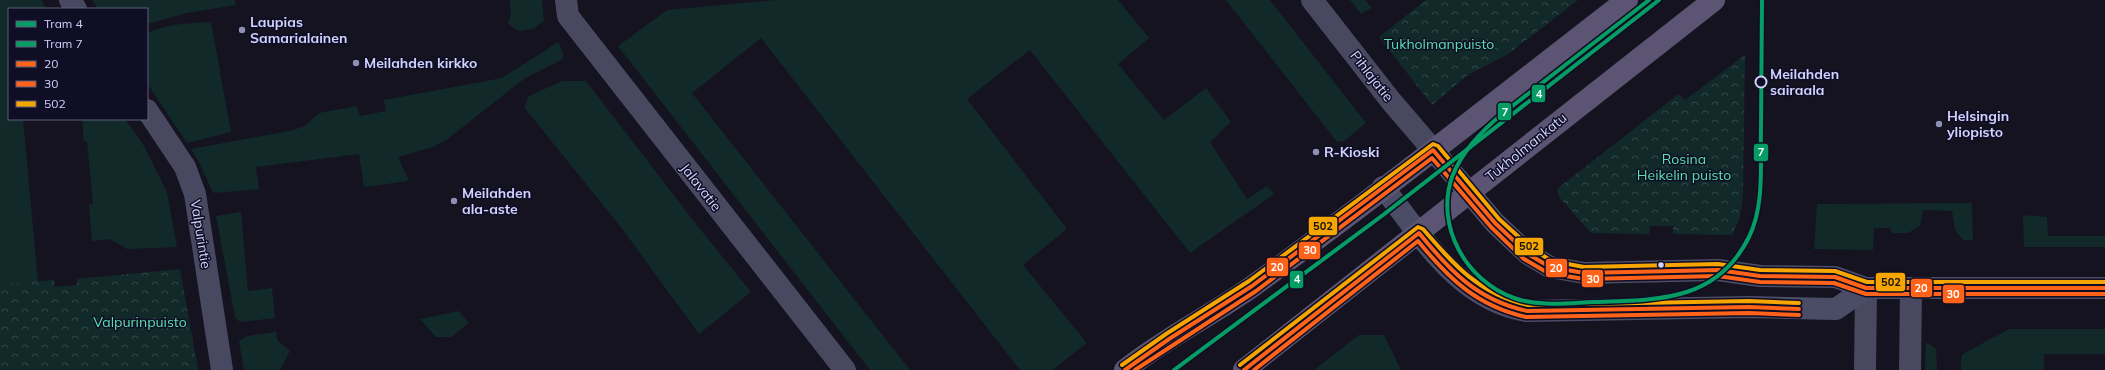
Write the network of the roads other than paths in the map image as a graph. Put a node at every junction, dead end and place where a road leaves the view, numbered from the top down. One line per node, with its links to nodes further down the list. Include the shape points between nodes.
1 (566, 0): 14 (street, Jalavatie, via 568,16)
2 (1312, 0): 6 (street, Pihlajatie)
3 (1627, 0): 6 (main road)
4 (1714, 0): 8 (main road, Tukholmankatu)
5 (148, 112): 13 (street, Valpurintie, via 185,167 195,194)
6 (1433, 150): 7 (main road); 8 (main road)
7 (1383, 187): 9 (main road); 15 (main road, via 1252,286)
8 (1470, 192): 9 (main road, Tukholmankatu); 10 (main road, via 1495,223 1524,251 1550,267 1584,273 1718,270 1760,276 1835,277)
9 (1419, 233): 10 (main road, via 1444,264 1464,283 1496,303 1527,311 1749,307 1836,309); 16 (main road, Tukholmankatu)
10 (1866, 288): 11 (main road); 17 (street)
11 (1911, 288): 12 (main road); 18 (street)
12 (2105, 288)
13 (222, 370)
14 (845, 370)
15 (1125, 370)
16 (1244, 370)
17 (1865, 370)
18 (1910, 370)

